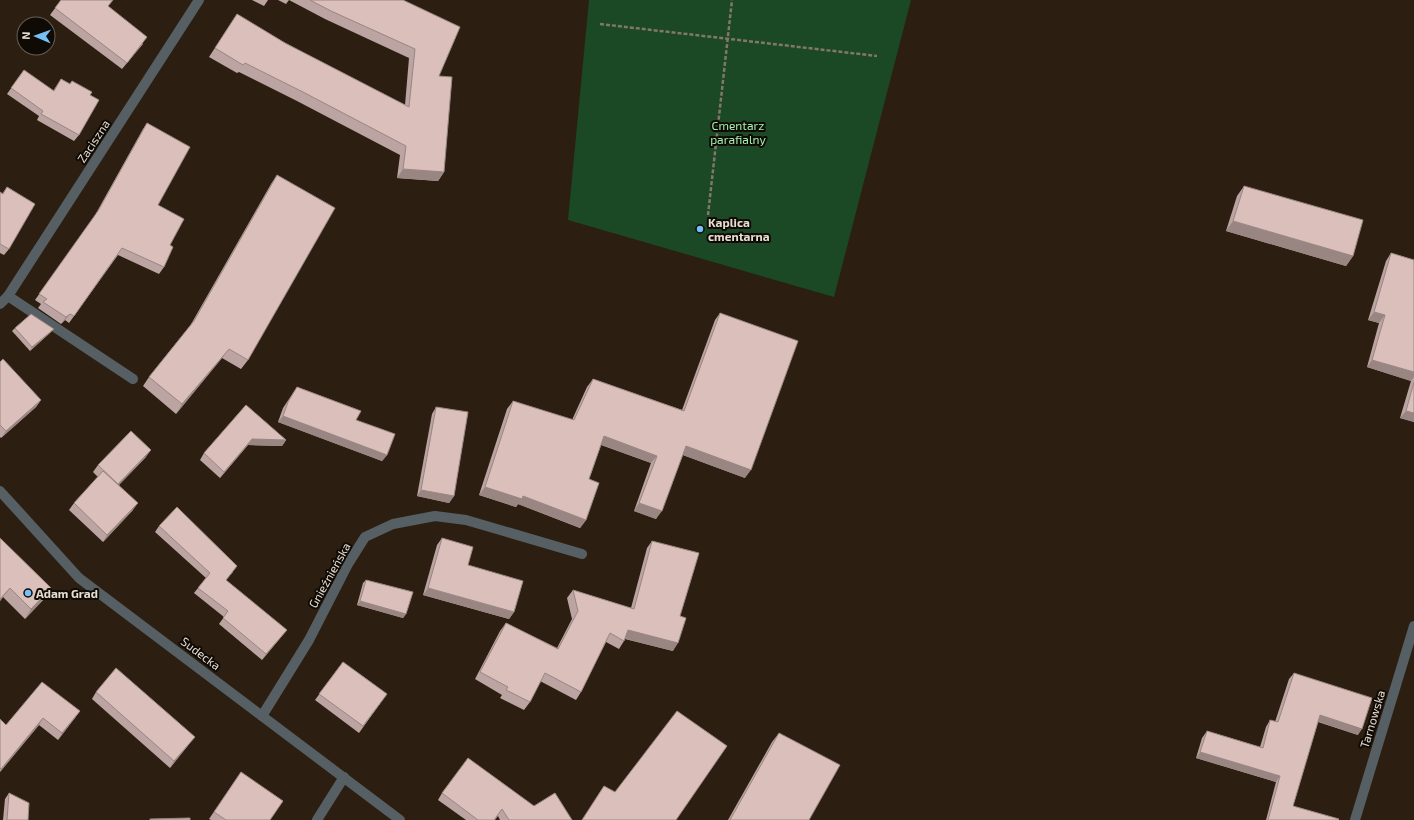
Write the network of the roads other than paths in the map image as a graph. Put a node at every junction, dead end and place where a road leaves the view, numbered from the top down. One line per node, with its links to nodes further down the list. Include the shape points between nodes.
1 (199, 0): 2 (street, Zaciszna)
2 (8, 296): 3 (street, Zaciszna); 4 (street)
3 (0, 304)
4 (133, 379)
5 (0, 491): 8 (street, Sudecka, via 79,578)
6 (582, 554): 8 (street, Gnieźnieńska, via 466,520 435,516 393,524 365,537)
7 (1414, 626): 12 (street, Tarnowska)
8 (262, 716): 9 (street, Sudecka)
9 (344, 777): 10 (street); 11 (street, Sudecka)
10 (317, 820)
11 (400, 820)
12 (1354, 820)

